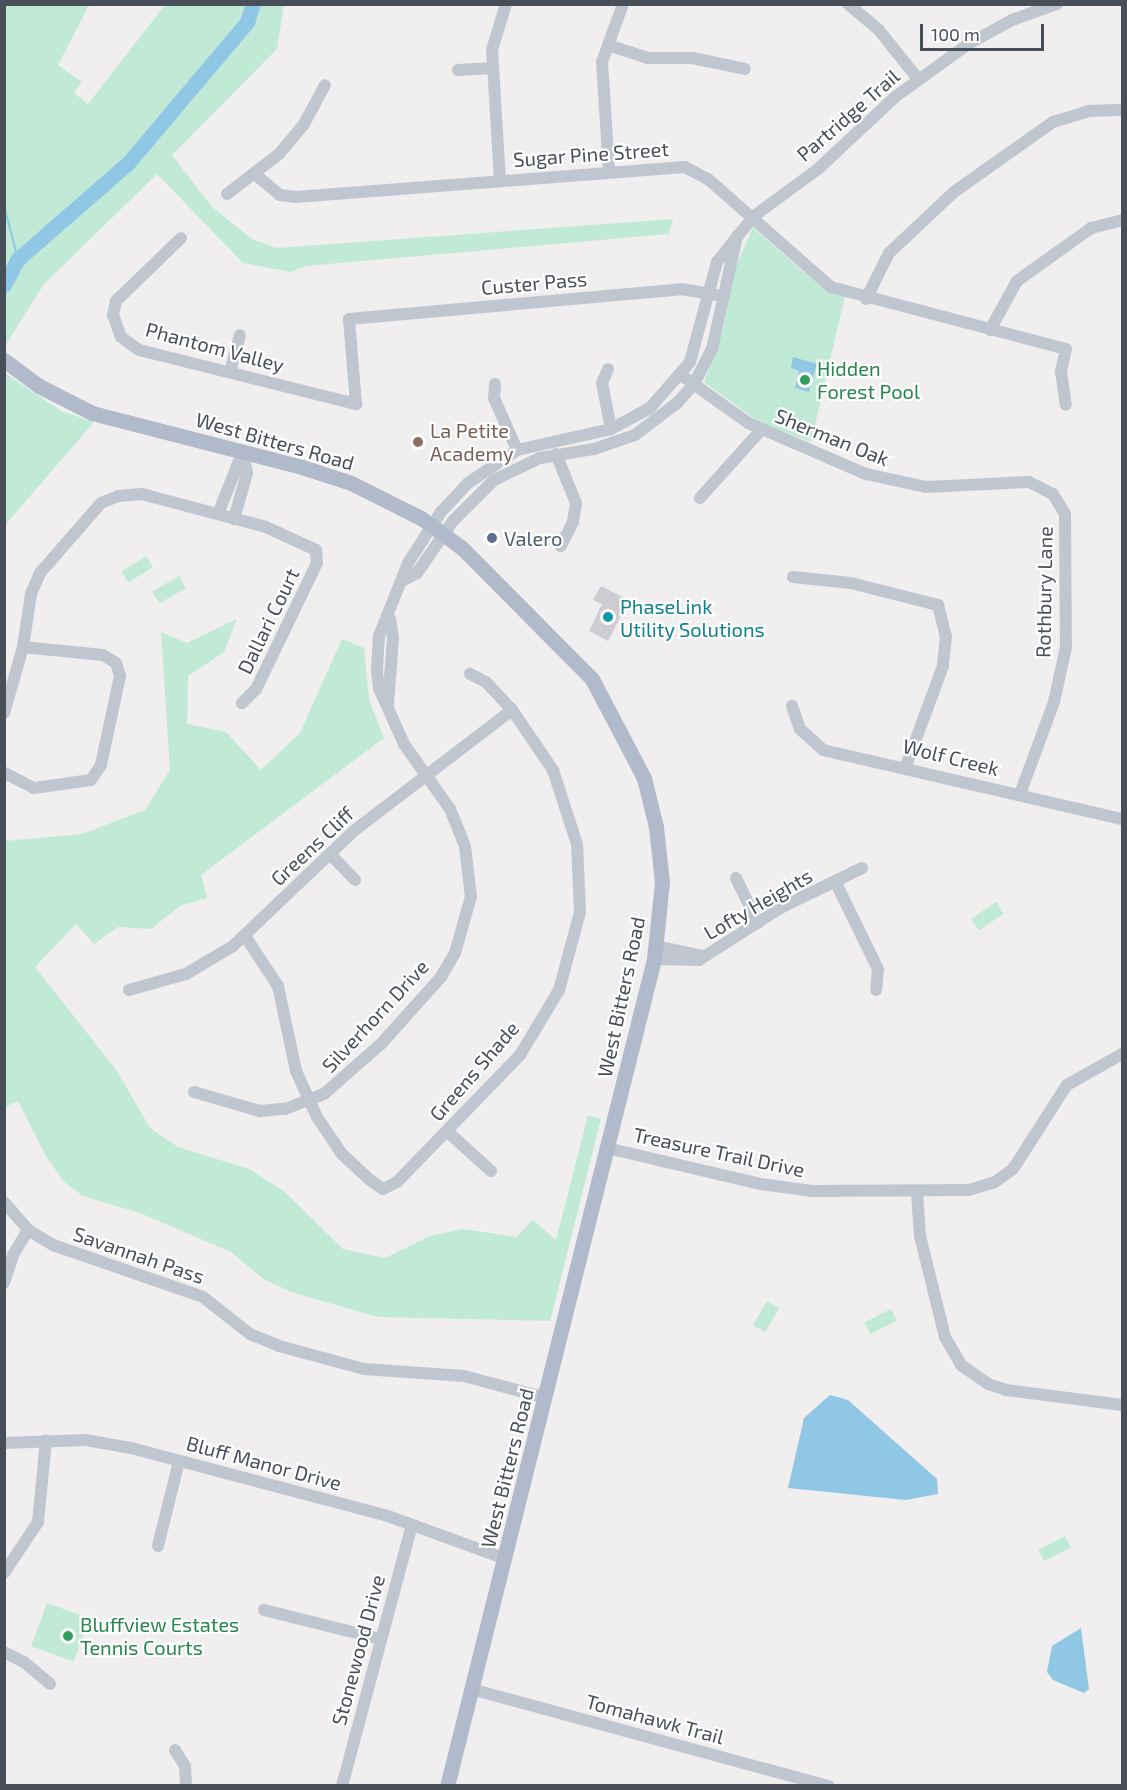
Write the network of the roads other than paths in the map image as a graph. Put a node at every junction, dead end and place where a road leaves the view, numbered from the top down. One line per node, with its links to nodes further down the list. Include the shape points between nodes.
1 (506, 4): 6 (street, via 492,50)
2 (623, 4): 5 (street)
3 (1057, 4): 9 (street, Partridge Trail, via 1000,25)
4 (850, 5): 9 (street, via 890,41)
5 (608, 45): 7 (street, via 648,58 692,58); 12 (street, via 602,78)
6 (491, 68): 8 (street); 14 (street)
7 (745, 69)
8 (458, 70)
9 (919, 80): 16 (street, Partridge Trail, via 879,110 818,169)
10 (325, 85): 13 (street, via 290,142)
11 (1122, 110): 22 (street, via 1088,111 1053,122 963,185 889,253)
12 (609, 171): 14 (street, Sugar Pine Street); 16 (street, Sugar Pine Street, via 685,167 708,179)
13 (256, 175): 14 (street, Sugar Pine Street, via 280,195 296,197); 15 (street)
14 (500, 180)
15 (227, 194)
16 (752, 219): 18 (street, Partridge Trail); 22 (street, Sugar Pine Street, via 818,279)
17 (1122, 220): 23 (street, via 1091,228 1017,281)
18 (737, 236): 20 (street, Partridge Trail, via 717,262); 21 (street, Partridge Trail)
19 (181, 238): 27 (street, Phantom Valley, via 124,289 116,301 115,328 139,350)
20 (708, 293): 21 (street, Custer Pass); 28 (street, Partridge Trail, via 699,338); 31 (street, Custer Pass, via 682,290 349,319)
21 (722, 296): 30 (street, Partridge Trail, via 712,349)
22 (866, 299): 23 (street, Sugar Pine Street)
23 (990, 330): 32 (street, Sugar Pine Street, via 1066,349 1061,371)
24 (240, 335): 27 (street)
25 (5, 360): 38 (main road, West Bitters Road, via 39,386 92,413)
26 (608, 369): 33 (street, via 602,383)
27 (230, 372): 31 (street, Phantom Valley)
28 (681, 375): 30 (street, Sherman Oak); 33 (street, Partridge Trail, via 650,408)
29 (495, 384): 37 (street, via 494,398)
30 (694, 384): 34 (street, Sherman Oak); 36 (street, Partridge Trail, via 649,426)
31 (356, 404)
32 (1066, 405)
33 (610, 429): 35 (street, Partridge Trail)
34 (761, 430): 40 (street, Sherman Oak, via 895,483 955,488 1029,482); 41 (street)
35 (592, 435): 36 (street); 37 (street, Partridge Trail)
36 (594, 449): 39 (street, Partridge Trail)
37 (517, 450): 44 (street, Partridge Trail, via 468,483)
38 (243, 452): 42 (street); 43 (street, via 247,473); 44 (main road, West Bitters Road, via 351,483)
39 (556, 454): 44 (street, Partridge Trail, via 523,464 494,480); 45 (street, via 576,503 573,522)
40 (1053, 494): 60 (street, Rothbury Lane, via 1065,514 1066,647 1054,702)
41 (700, 498)
42 (218, 514): 43 (street); 48 (street, via 142,494 118,496 101,503 37,578)
43 (234, 519): 52 (street, Dallari Court, via 266,527 316,550 317,563 256,689)
44 (438, 530): 47 (street, Silverhorn Drive, via 417,573 404,580); 69 (main road, West Bitters Road, via 573,657 592,679 628,741 657,827 662,882)
45 (561, 546)
46 (793, 578): 57 (street, via 851,583 938,605 946,636 944,666)
47 (390, 619): 49 (street, Silverhorn Drive, via 379,636); 50 (street, Silverhorn Drive)
48 (23, 647): 56 (street); 58 (street, via 103,655 116,663 120,676 100,765 91,780 34,789)
49 (378, 663): 50 (street); 53 (street, Silverhorn Drive, via 379,687)
50 (392, 663): 53 (street, Silverhorn Drive)
51 (470, 674): 55 (street, Greens Shade, via 486,682)
52 (243, 703)
53 (388, 705): 59 (street, Silverhorn Drive, via 404,744)
54 (792, 706): 57 (street, Wolf Creek, via 800,729 823,750)
55 (512, 710): 59 (street, Greens Cliff); 75 (street, Greens Shade, via 543,752 570,813 580,868 580,912 573,950 546,1015 520,1055)
56 (4, 713)
57 (906, 766): 60 (street, Wolf Creek)
58 (4, 773)
59 (424, 776): 62 (street, Greens Cliff); 74 (street, Silverhorn Drive, via 450,809 470,863 471,897 462,935 441,977 381,1044 339,1086)
60 (1020, 794): 61 (street, Wolf Creek)
61 (1122, 819)
62 (330, 854): 65 (street); 68 (street, Greens Cliff)
63 (862, 868): 66 (street, Lofty Heights)
64 (736, 878): 67 (street)
65 (355, 880)
66 (835, 881): 67 (street, Lofty Heights); 71 (street, via 878,969)
67 (758, 923): 69 (street, Lofty Heights, via 705,957)
68 (245, 936): 70 (street, Greens Cliff, via 186,974); 74 (street, via 265,960 278,986 287,1037)
69 (655, 953): 76 (main road, West Bitters Road)
70 (129, 990)
71 (876, 990)
72 (1122, 1054): 78 (street, Treasure Trail Drive, via 1067,1085 1045,1113 1024,1156 995,1182 969,1190)
73 (194, 1092): 74 (street, Silverhorn Drive, via 260,1111)
74 (308, 1102): 75 (street, Greens Shade, via 342,1154 383,1190 409,1173)
75 (448, 1132): 77 (street)
76 (607, 1148): 78 (street, Treasure Trail Drive, via 761,1184 812,1191); 82 (main road, West Bitters Road)
77 (491, 1171)
78 (917, 1193): 83 (street, via 920,1236 945,1337 962,1365 988,1384 1006,1390)
79 (4, 1202): 80 (street, Savannah Pass)
80 (28, 1230): 81 (street, via 13,1255); 82 (street, Savannah Pass, via 65,1251 203,1297 250,1334 292,1351 377,1371 464,1376)
81 (4, 1283)
82 (546, 1398): 89 (main road, West Bitters Road)
83 (1122, 1405)
84 (46, 1440): 85 (street, Bluff Manor Drive); 86 (street, Bluff Manor Drive, via 113,1444); 90 (street, via 38,1522)
85 (4, 1443)
86 (179, 1461): 87 (street, Bluff Manor Drive); 88 (street)
87 (412, 1525): 89 (street, Bluff Manor Drive); 92 (street, Stonewood Drive)
88 (158, 1546)
89 (506, 1559): 95 (main road, West Bitters Road)
90 (4, 1573)
91 (264, 1610): 92 (street)
92 (380, 1640): 98 (street, Stonewood Drive)
93 (4, 1652): 94 (street, via 24,1662)
94 (50, 1684)
95 (471, 1689): 99 (main road, West Bitters Road); 100 (street, Tomahawk Trail)
96 (175, 1750): 97 (street, via 185,1766)
97 (186, 1785)
98 (342, 1785)
99 (447, 1785)
100 (829, 1785)

